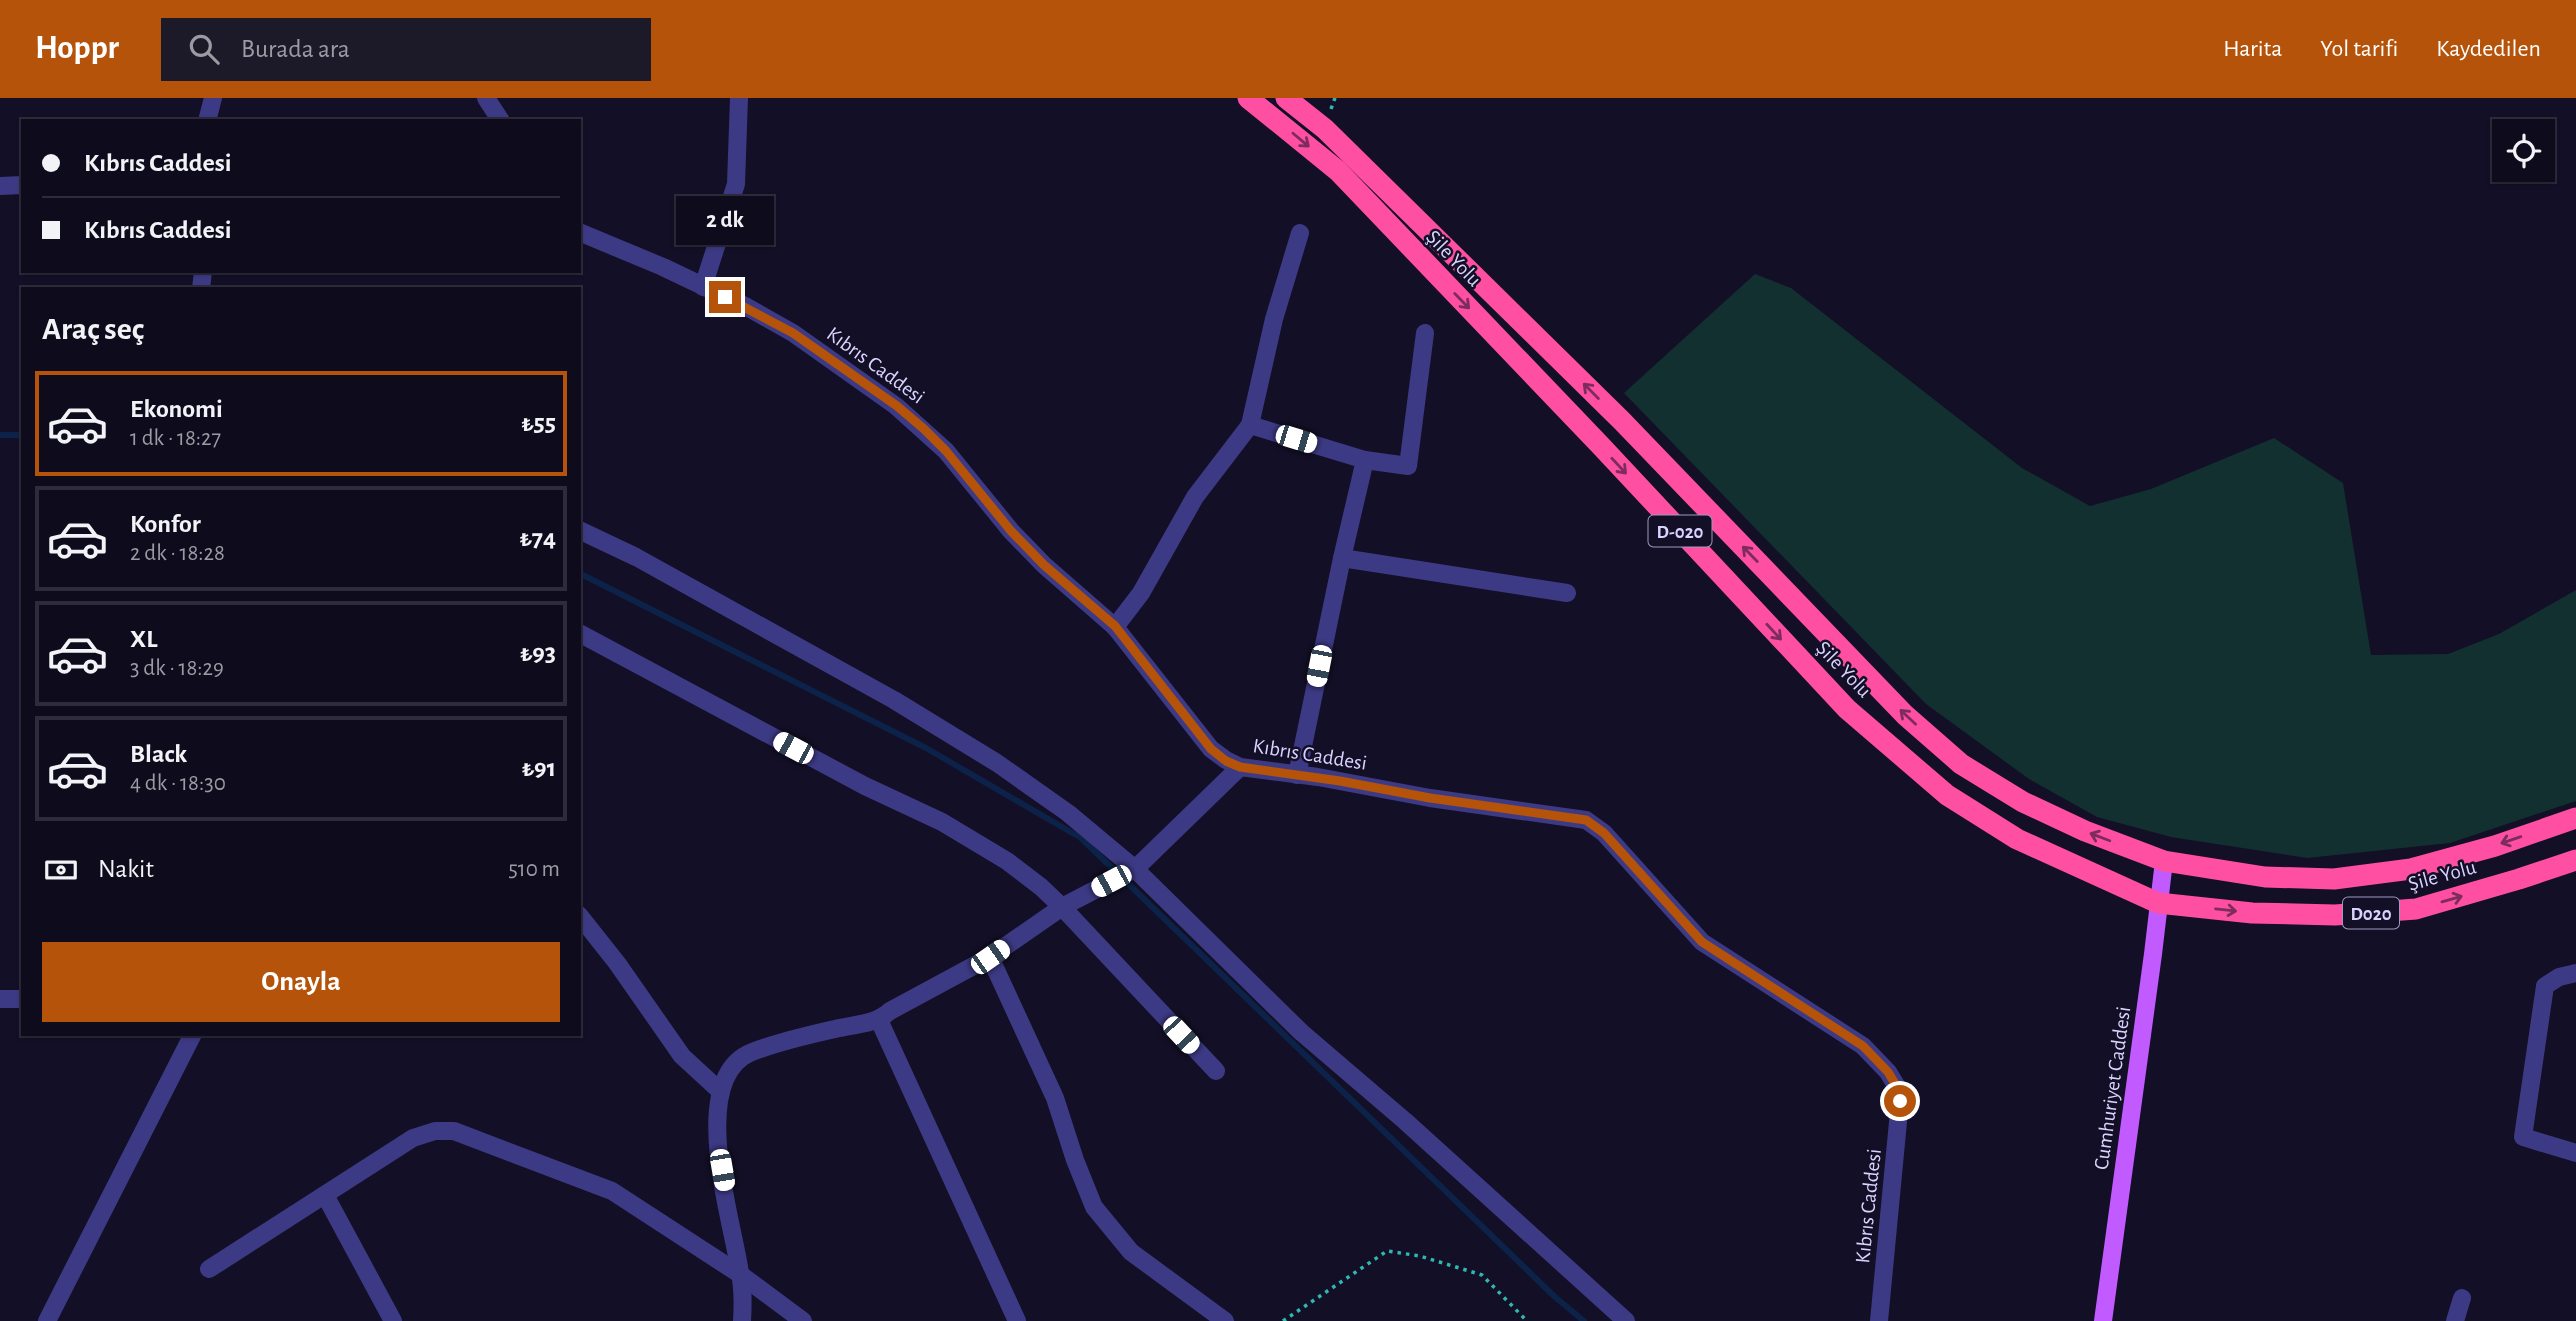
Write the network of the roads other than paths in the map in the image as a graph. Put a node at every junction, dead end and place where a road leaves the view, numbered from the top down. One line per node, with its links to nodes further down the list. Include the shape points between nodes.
1 (213, 98): 6 (street)
2 (486, 98): 7 (street)
3 (739, 98): 12 (street, via 736,184)
4 (1248, 98): 27 (highway, Şile Yolu / D-020, one-way to 27, via 1338,171 1847,709 1947,795 2017,839)
5 (1286, 98): 25 (highway, Şile Yolu / D-020, one-way to 5, via 2023,802 1961,764 1905,715 1602,402 1325,129)
6 (207, 119)
7 (500, 119)
8 (21, 185): 9 (street)
9 (0, 186)
10 (581, 233): 12 (street, Kıbrıs Caddesi)
11 (1300, 233): 14 (street, via 1273,319)
12 (703, 287): 19 (street, Kıbrıs Caddesi, via 793,333 897,406 946,451 1044,565)
13 (1425, 333): 15 (street, via 1408,467)
14 (1250, 425): 15 (street); 19 (street, via 1195,497 1140,593)
15 (1365, 460): 17 (street)
16 (581, 531): 26 (street, via 894,700 997,763 1068,813)
17 (1342, 558): 18 (street); 22 (street)
18 (1567, 593)
19 (1115, 626): 21 (street, Kıbrıs Caddesi, via 1211,749)
20 (581, 634): 28 (street, via 865,786 942,822 1007,861)
21 (1240, 767): 22 (street, Kıbrıs Caddesi); 26 (street)
22 (1297, 775): 50 (street, Kıbrıs Caddesi, via 1586,820 1604,833 1702,942 1863,1046 1888,1072 1900,1101)
23 (2576, 818): 25 (highway, Şile Yolu / D020, one-way to 25, via 2411,869 2334,879 2265,877)
24 (2576, 860): 27 (highway, Şile Yolu / D020, one-way to 24, via 2252,913 2335,915 2416,909)
25 (2164, 861): 27 (main road, Cumhuriyet Caddesi)
26 (1135, 869): 28 (street); 49 (street, via 1301,1032)
27 (2158, 903): 51 (main road, Cumhuriyet Caddesi)
28 (1062, 907): 30 (street); 36 (street)
29 (581, 918): 37 (street, via 682,1056)
30 (990, 957): 34 (street); 48 (street, via 1055,1098 1094,1207 1131,1252)
31 (2576, 973): 38 (street, via 2544,986 2523,1137)
32 (0, 999): 33 (street)
33 (21, 999)
34 (879, 1020): 37 (street, via 750,1052 733,1067); 47 (street)
35 (192, 1036): 43 (street)
36 (1216, 1071)
37 (720, 1091): 41 (street, via 717,1144)
38 (2576, 1153)
39 (325, 1195): 40 (street); 41 (street, via 414,1138 435,1131 464,1132 612,1191); 44 (street)
40 (209, 1269)
41 (741, 1275): 45 (street); 46 (street)
42 (2462, 1298): 52 (street)
43 (47, 1321)
44 (393, 1321)
45 (742, 1321)
46 (803, 1321)
47 (1017, 1321)
48 (1225, 1321)
49 (1626, 1321)
50 (1879, 1321)
51 (2103, 1321)
52 (2455, 1321)

